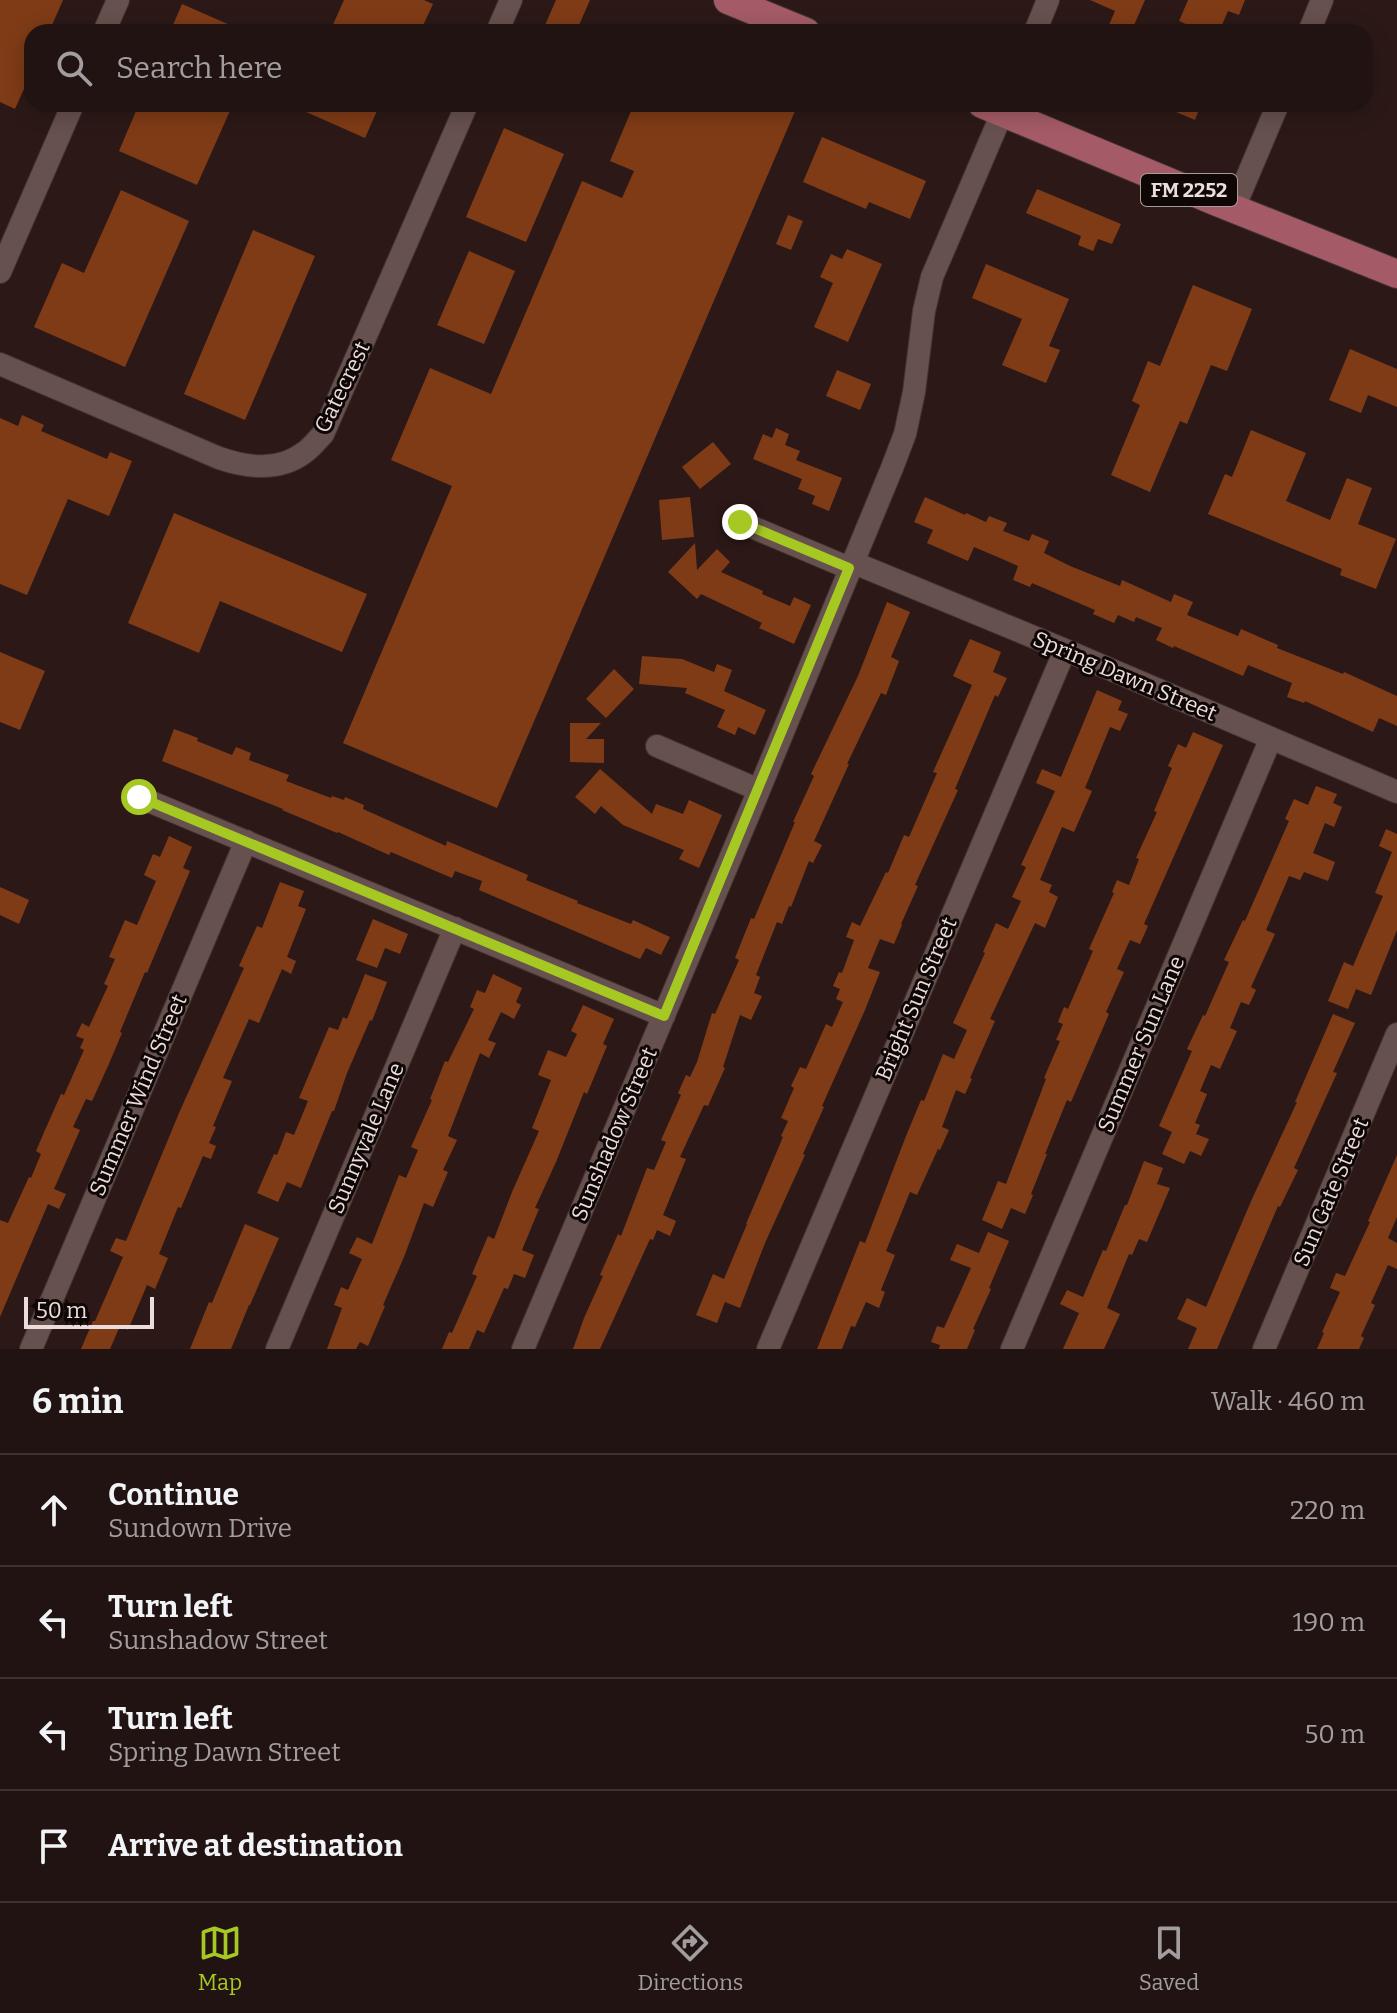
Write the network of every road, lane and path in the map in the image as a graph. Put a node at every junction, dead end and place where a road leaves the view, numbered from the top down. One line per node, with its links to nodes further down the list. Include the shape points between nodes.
1 (118, 0): 6 (street)
2 (511, 0): 7 (street)
3 (728, 0): 8 (main road)
4 (1048, 0): 9 (street)
5 (1322, 0): 10 (street)
6 (108, 24)
7 (500, 24)
8 (786, 24)
9 (1038, 24)
10 (1312, 24)
11 (70, 112): 17 (street)
12 (464, 112): 19 (street, Gatecrest, via 323,434 288,462 241,466)
13 (995, 112): 21 (street, Sunshadow Street, via 932,277 905,434)
14 (1009, 112): 16 (main road, FM 2252)
15 (1275, 112): 16 (street)
16 (1234, 208): 18 (main road, FM 2252)
17 (0, 272)
18 (1397, 274)
19 (0, 364)
20 (740, 522): 21 (street, Spring Dawn Street)
21 (851, 565): 22 (street, Spring Dawn Street); 25 (street, Sunshadow Street)
22 (1065, 650): 23 (street, Spring Dawn Street); 35 (street, Bright Sun Street)
23 (1271, 738): 26 (street, Spring Dawn Street); 36 (street, Summer Sun Lane)
24 (657, 746): 25 (street)
25 (759, 790): 30 (street, Sunshadow Street)
26 (1397, 792)
27 (139, 797): 28 (street)
28 (246, 841): 29 (street); 32 (street, Summer Wind Street)
29 (455, 928): 30 (street); 33 (street, Sunnyvale Lane)
30 (664, 1016): 34 (street, Sunshadow Street)
31 (1397, 1034): 37 (street, Sun Gate Street)
32 (31, 1349)
33 (277, 1349)
34 (523, 1349)
35 (768, 1349)
36 (1012, 1349)
37 (1264, 1349)

